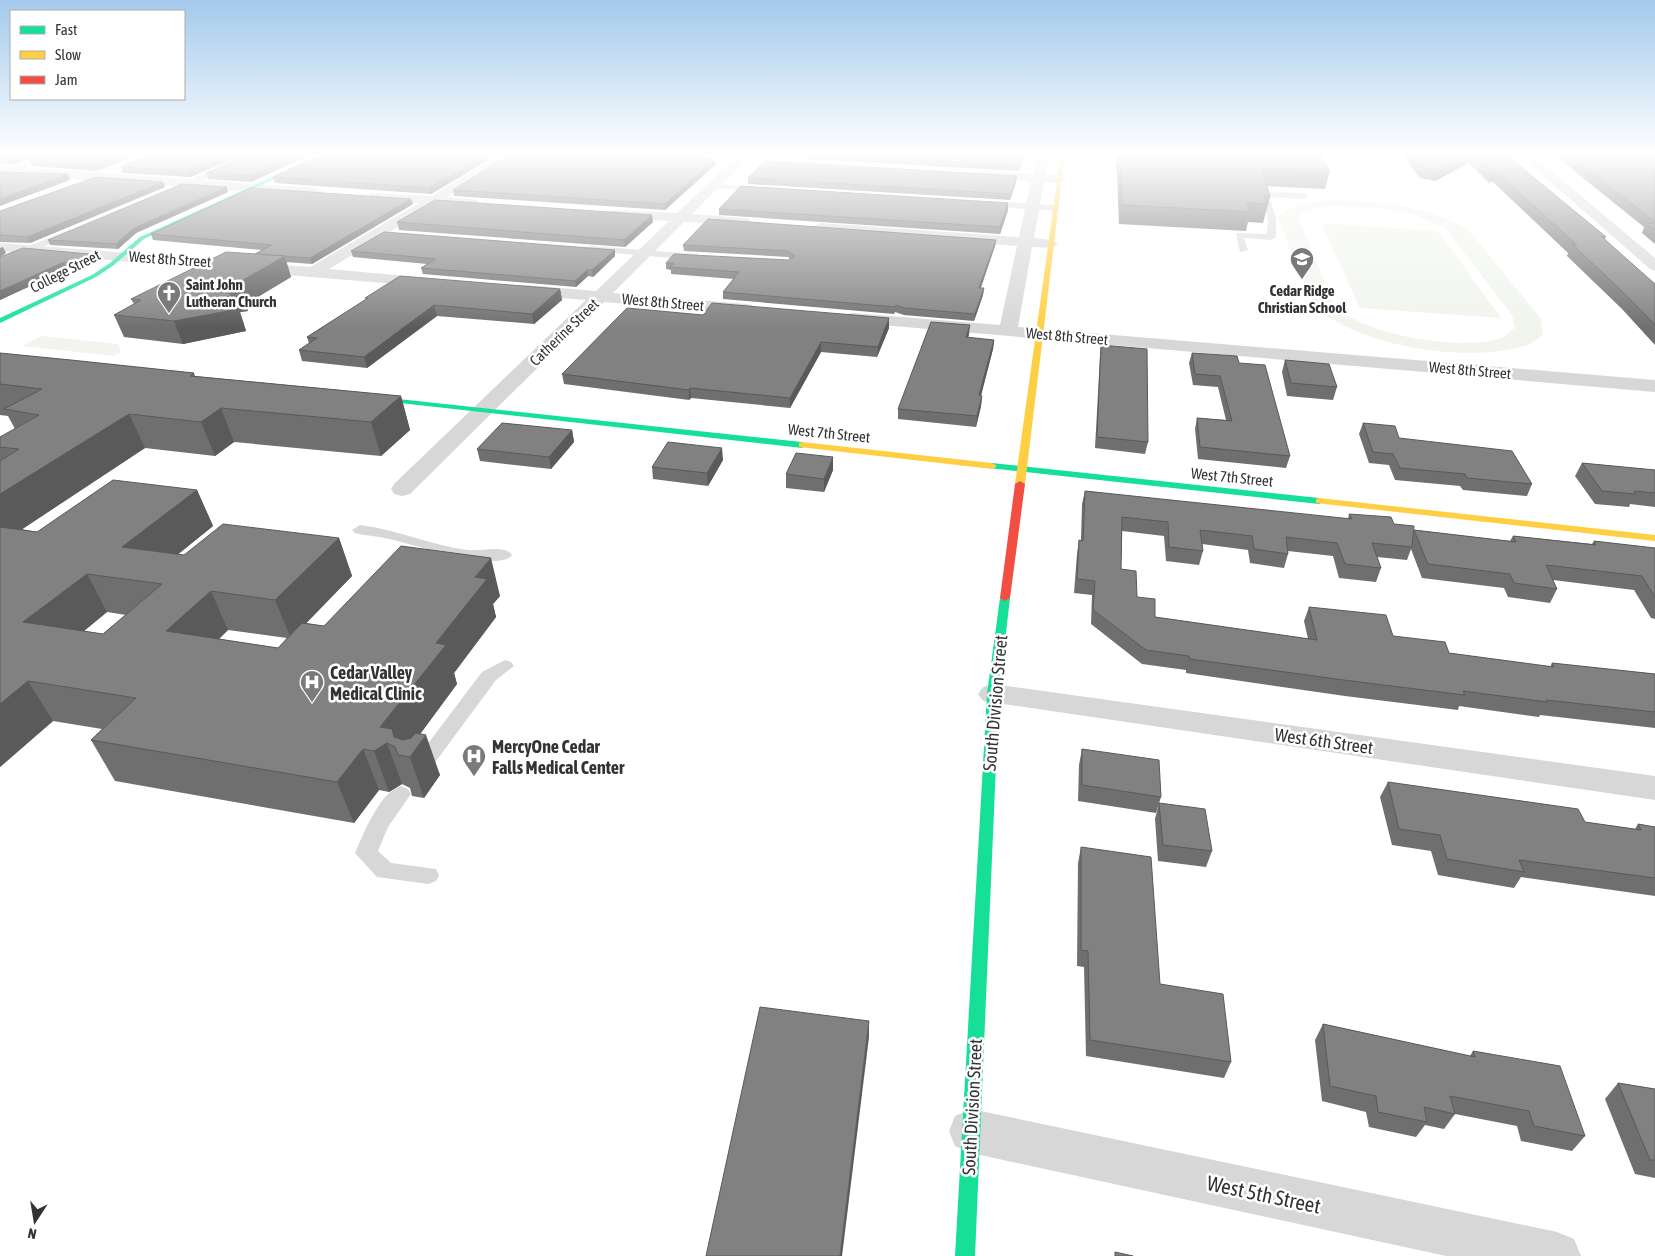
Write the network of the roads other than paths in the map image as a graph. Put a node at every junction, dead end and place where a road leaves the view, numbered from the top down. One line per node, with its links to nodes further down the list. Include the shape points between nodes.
1 (200, 212): 22 (street, College Street, via 142,238 130,246)
2 (415, 212): 13 (street)
3 (604, 212): 9 (street)
4 (687, 212): 9 (street, Catherine Street)
5 (1031, 212): 15 (street)
6 (1055, 212): 16 (street, South Division Street)
7 (1270, 212): 20 (lane, via 1271,237 1239,235)
8 (1591, 212): 25 (street)
9 (681, 218): 10 (street); 21 (street, Catherine Street)
10 (757, 223)
11 (805, 226): 15 (street)
12 (78, 229): 19 (lane)
13 (381, 232): 14 (lane); 26 (street)
14 (400, 234)
15 (1026, 242): 16 (street); 33 (street)
16 (1051, 244): 34 (street, South Division Street)
17 (0, 247): 19 (street, West 8th Street)
18 (576, 248): 21 (lane)
19 (30, 249): 22 (street, West 8th Street); 24 (lane)
20 (1243, 250)
21 (644, 253): 23 (lane); 29 (street, Catherine Street)
22 (124, 256): 26 (street, West 8th Street); 32 (street, College Street, via 93,276)
23 (710, 258)
24 (0, 261)
25 (1655, 266)
26 (315, 271): 27 (street, West 8th Street)
27 (447, 284)
28 (514, 289): 29 (street, West 8th Street)
29 (600, 297): 30 (street, West 8th Street); 37 (street, Catherine Street)
30 (765, 311)
31 (833, 316): 33 (street, West 8th Street)
32 (0, 321)
33 (1008, 331): 34 (street, West 8th Street)
34 (1039, 334): 35 (street, West 8th Street); 38 (street, South Division Street)
35 (1653, 387)
36 (348, 396): 37 (street, West 7th Street)
37 (483, 410): 38 (street, West 7th Street); 39 (street, Catherine Street)
38 (1022, 470): 41 (street, West 7th Street); 44 (street, South Division Street)
39 (402, 489)
40 (360, 530): 42 (lane, via 390,534 467,555)
41 (1655, 538)
42 (504, 555)
43 (505, 666): 45 (lane, via 489,676)
44 (992, 694): 46 (street, West 6th Street); 49 (street, South Division Street)
45 (417, 772)
46 (1655, 788)
47 (401, 794): 48 (lane, via 379,822 366,853 385,871)
48 (428, 875)
49 (971, 1131): 50 (street, South Division Street); 51 (street, West 5th Street)
50 (965, 1256)
51 (1557, 1256)

